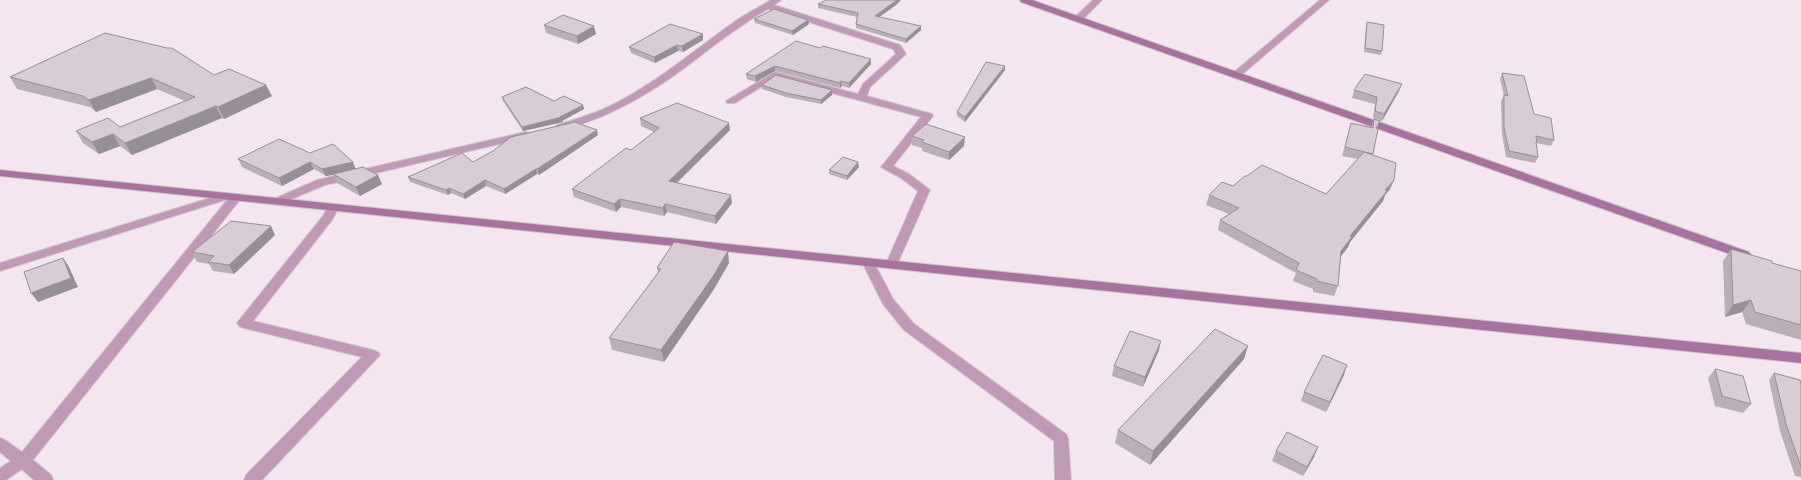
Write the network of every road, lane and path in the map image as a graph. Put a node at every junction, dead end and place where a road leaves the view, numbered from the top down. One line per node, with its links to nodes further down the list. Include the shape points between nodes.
1 (777, 0): 5 (street)
2 (1024, 0): 6 (main road)
3 (1098, 0): 6 (street)
4 (1325, 0): 7 (street)
5 (768, 6): 8 (street, via 897,47 900,54 866,86); 10 (street, via 745,19 669,76 607,111)
6 (1078, 19): 7 (main road)
7 (1236, 75): 16 (main road)
8 (860, 98): 9 (street, via 775,75); 18 (street, via 928,116 886,168 905,176 924,190)
9 (731, 101)
10 (548, 130)
11 (533, 133): 14 (street, via 320,182)
12 (0, 173): 13 (main road)
13 (231, 196): 14 (main road); 19 (street); 22 (street)
14 (278, 201): 15 (main road)
15 (333, 207): 17 (main road); 25 (street, via 328,217 244,323 373,355)
16 (1756, 258)
17 (868, 262): 18 (main road); 26 (street, via 888,301 909,327 1061,438)
18 (892, 264): 20 (main road)
19 (0, 267)
20 (1801, 358)
21 (0, 444): 22 (street)
22 (23, 461): 23 (street); 24 (street)
23 (0, 476)
24 (45, 480)
25 (252, 480)
26 (1062, 480)

